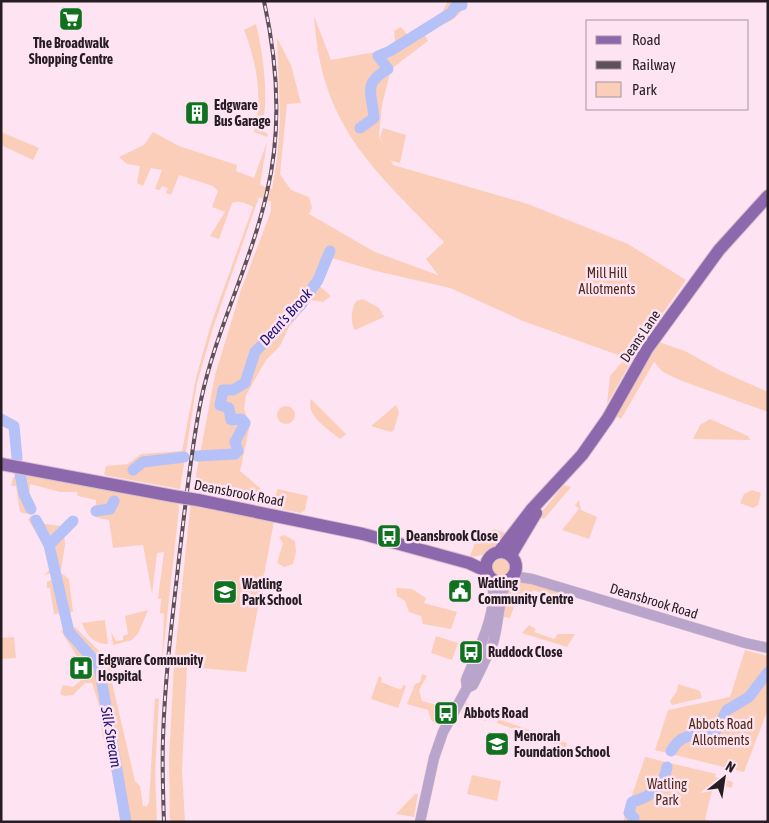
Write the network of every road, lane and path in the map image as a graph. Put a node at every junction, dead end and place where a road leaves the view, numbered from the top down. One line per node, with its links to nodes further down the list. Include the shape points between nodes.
1 (768, 196): 3 (main road, Deans Lane, via 719,250 647,349 582,456 544,497)
2 (1, 464): 3 (main road, Deansbrook Road, bridge, via 363,534 469,563)
3 (495, 563): 4 (main road); 4 (main road, Deansbrook Road, via 499,582); 7 (street, via 491,614)
4 (512, 575): 5 (street, Deansbrook Road); 6 (street, via 504,584 500,618)
5 (768, 648)
6 (480, 670): 7 (street); 8 (street, via 473,685)
7 (469, 672): 8 (street)
8 (467, 688): 9 (street, via 443,732)
9 (420, 822)

